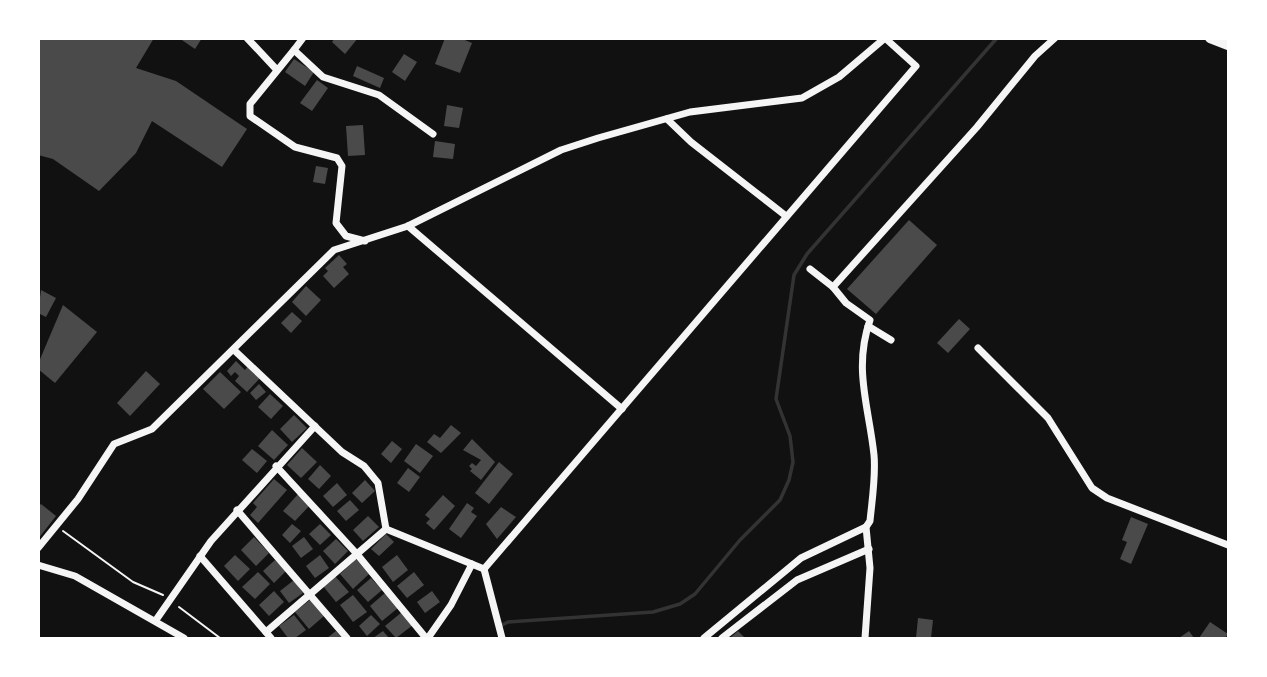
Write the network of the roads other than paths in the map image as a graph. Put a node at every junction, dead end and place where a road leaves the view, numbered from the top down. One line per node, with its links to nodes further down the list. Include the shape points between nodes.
1 (247, 38): 8 (street)
2 (303, 38): 7 (street)
3 (885, 38): 9 (street, via 839,77 802,98); 11 (street, via 916,66)
4 (1055, 38): 15 (street)
5 (1210, 38): 6 (highway)
6 (1228, 46)
7 (294, 50): 8 (street); 10 (street, via 323,77 379,95)
8 (277, 71): 13 (street, via 250,104 250,116 295,147 337,158 342,166 336,223 346,236)
9 (667, 119): 11 (street); 12 (street, via 561,150)
10 (433, 134)
11 (786, 216): 20 (street)
12 (408, 226): 13 (street); 20 (street)
13 (368, 241): 19 (street, via 334,250)
14 (810, 269): 15 (street)
15 (833, 287): 16 (street, via 870,320)
16 (868, 326): 17 (street); 24 (street, via 863,356 864,410 874,458)
17 (891, 340)
18 (978, 348): 26 (street, via 1048,418 1092,488)
19 (234, 350): 21 (street); 27 (street, via 152,429 114,444)
20 (622, 409): 33 (street)
21 (315, 426): 22 (street); 25 (street, via 378,483)
22 (276, 466): 23 (street); 29 (street)
23 (237, 510): 30 (street); 34 (street)
24 (866, 527): 28 (street); 41 (street, via 801,558)
25 (386, 529): 29 (street); 31 (street)
26 (1228, 545)
27 (38, 548)
28 (869, 549): 42 (street, via 797,580); 43 (street)
29 (356, 553): 34 (street); 39 (street)
30 (200, 556): 35 (street); 36 (street)
31 (471, 564): 33 (street); 39 (street)
32 (38, 565): 35 (street, via 75,576)
33 (484, 569): 40 (street)
34 (310, 593): 36 (street); 38 (street)
35 (156, 620): 37 (street)
36 (269, 635)
37 (184, 639)
38 (347, 639)
39 (427, 639)
40 (502, 639)
41 (704, 639)
42 (722, 639)
43 (865, 639)

